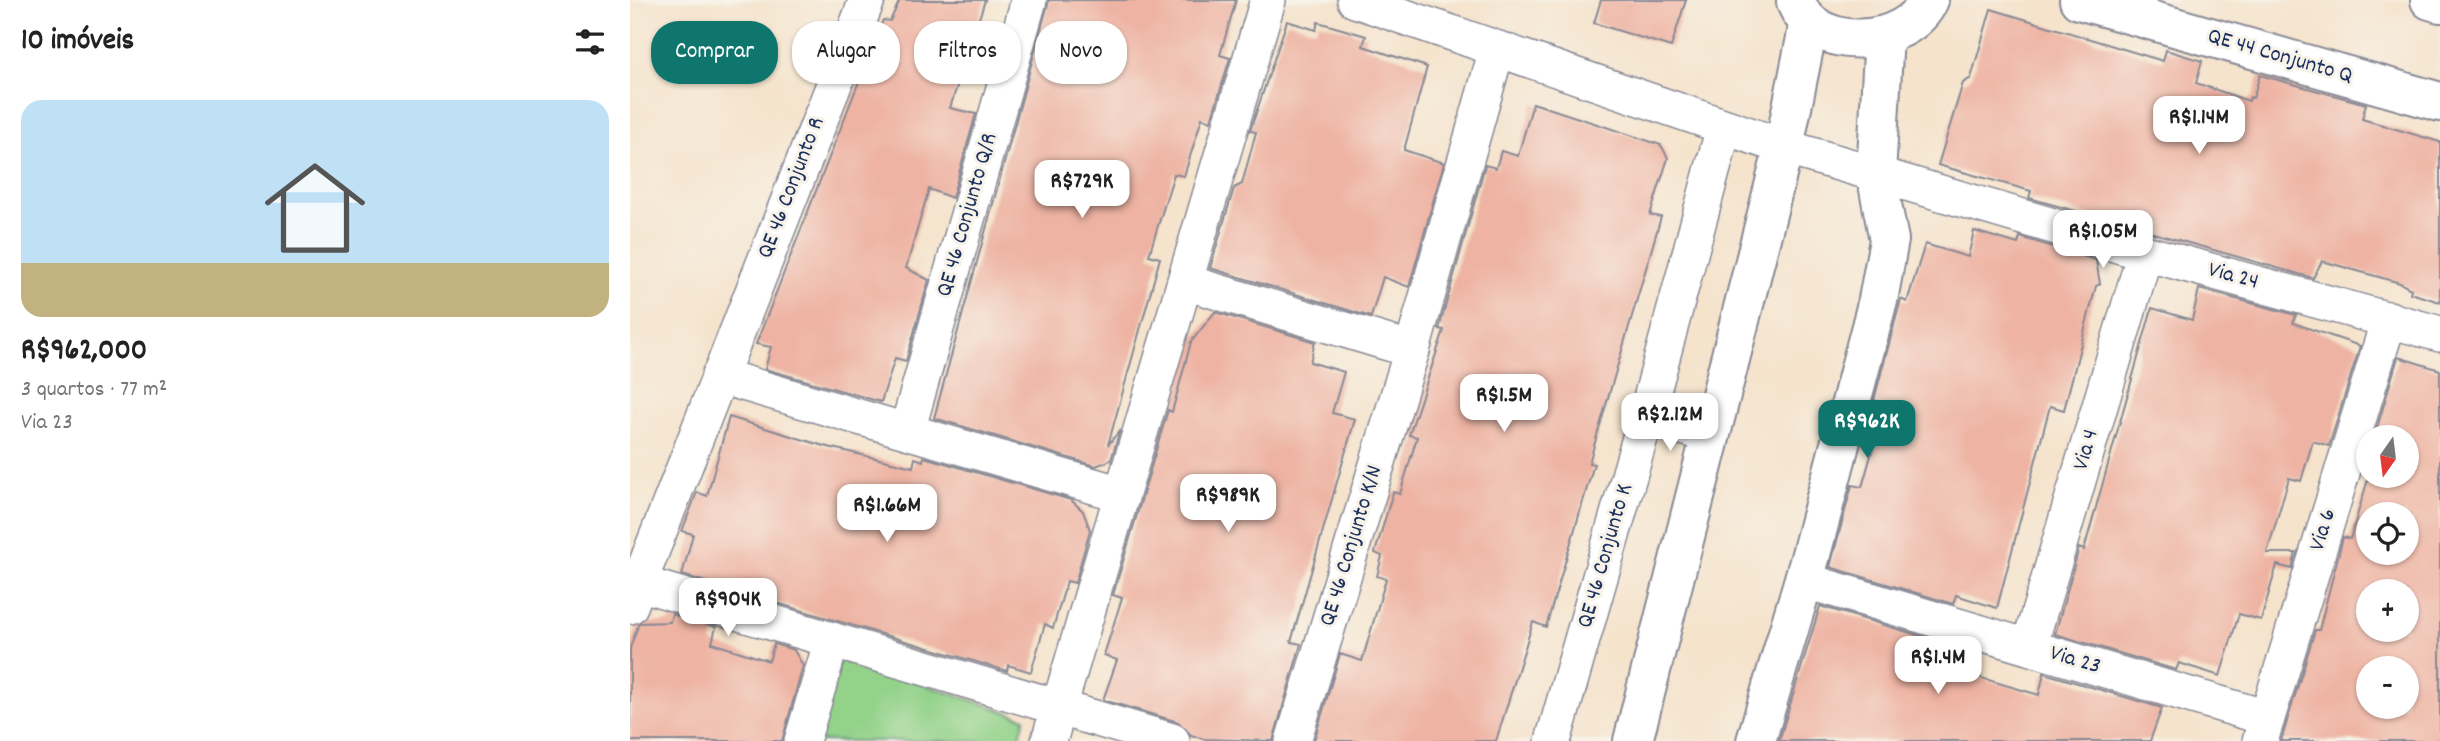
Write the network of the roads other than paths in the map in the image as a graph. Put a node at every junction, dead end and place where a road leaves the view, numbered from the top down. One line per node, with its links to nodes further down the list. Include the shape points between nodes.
1 (867, 0): 21 (street, QE 46 Conjunto R)
2 (1029, 0): 23 (street, QE 46 Conjunto Q/R)
3 (1268, 0): 17 (street)
4 (1355, 0): 11 (street)
5 (1929, 0): 10 (street, via 1915,19)
6 (2079, 0): 12 (street, QE 44 Conjunto Q)
7 (2430, 0): 8 (street)
8 (2440, 3)
9 (1802, 12): 10 (street, via 1823,32); 14 (street)
10 (1884, 36): 15 (street)
11 (1497, 49): 13 (street); 20 (street, QE 46 Conjunto K/N)
12 (2440, 102)
13 (1724, 127): 14 (street); 22 (street, QE 46 Conjunto K)
14 (1784, 147): 15 (street, Via 24); 24 (street)
15 (1876, 174): 16 (street, Via 24); 26 (street, via 1888,230 1885,264)
16 (2145, 253): 18 (street, Via 24); 29 (street, Via 4)
17 (1185, 282): 20 (street); 25 (street)
18 (2389, 319): 19 (street, Via 24); 31 (street, Via 6)
19 (2440, 334)
20 (1412, 351): 35 (street, QE 46 Conjunto K/N)
21 (719, 376): 23 (street); 27 (street, QE 46 Conjunto R)
22 (1646, 417): 24 (street); 36 (street, QE 46 Conjunto K)
23 (907, 431): 25 (street)
24 (1710, 435): 37 (street)
25 (1121, 494): 30 (street)
26 (1803, 580): 29 (street, Via 23); 38 (street)
27 (635, 595): 28 (street)
28 (832, 640): 30 (street); 32 (street)
29 (2029, 647): 31 (street, Via 23)
30 (1059, 706): 33 (street); 34 (street)
31 (2263, 730)
32 (802, 741)
33 (1049, 741)
34 (1172, 741)
35 (1293, 741)
36 (1553, 741)
37 (1633, 741)
38 (1756, 741)

